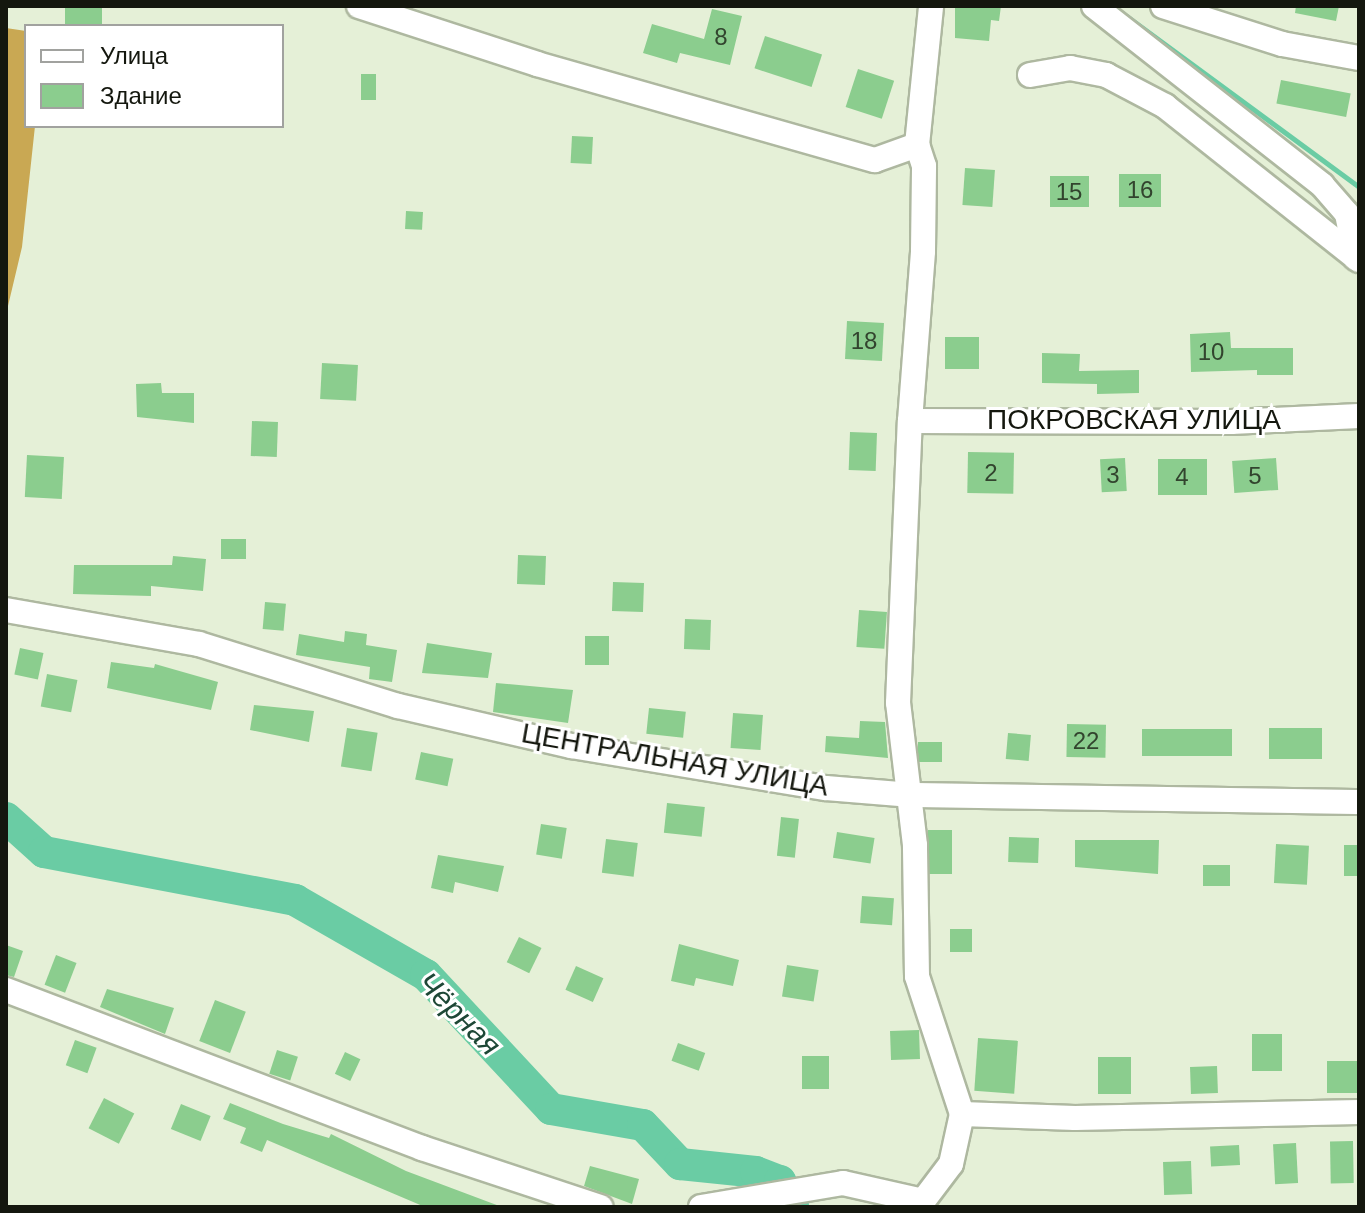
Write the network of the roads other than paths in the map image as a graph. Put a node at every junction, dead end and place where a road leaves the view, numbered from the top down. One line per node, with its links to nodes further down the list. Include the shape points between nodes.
1 (359, 6): 7 (street, via 537,64 875,160)
2 (931, 6): 7 (street)
3 (1094, 6): 8 (street, via 1322,185 1347,214)
4 (1163, 6): 5 (street, via 1282,44)
5 (1359, 58)
6 (1030, 75): 8 (street, via 1070,68 1106,75 1165,106)
7 (917, 145): 10 (street, via 924,166 923,251)
8 (1358, 259)
9 (1359, 416): 10 (street, ПОКРОВСКАЯ УЛИЦА, via 1231,422)
10 (910, 421): 12 (street, via 898,703)
11 (6, 610): 12 (street, ЦЕНТРАЛЬНАЯ УЛИЦА, via 199,644 398,706 571,746 826,788)
12 (912, 795): 13 (street, ЦЕНТРАЛЬНАЯ УЛИЦА); 16 (street, via 917,976)
13 (1359, 802)
14 (6, 990): 18 (street, via 422,1148)
15 (1359, 1112): 16 (street, via 1075,1118)
16 (962, 1114): 17 (street, via 951,1164 923,1201)
17 (884, 1201): 19 (street, via 842,1183)
18 (600, 1207)
19 (701, 1207)

